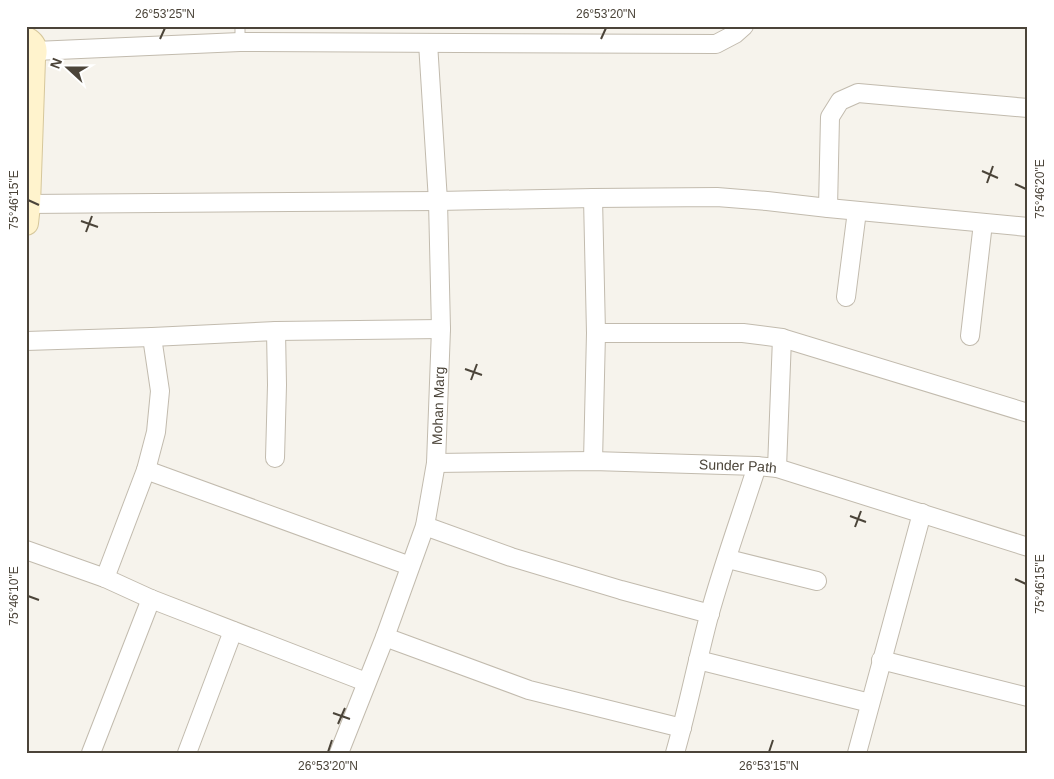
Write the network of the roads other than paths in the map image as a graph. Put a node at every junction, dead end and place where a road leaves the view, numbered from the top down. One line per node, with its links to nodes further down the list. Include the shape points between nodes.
1 (744, 26): 4 (street, via 716,44)
2 (240, 34): 3 (street); 6 (street)
3 (380, 34): 5 (street)
4 (605, 35): 5 (street)
5 (428, 43): 9 (street, Mohan Marg)
6 (31, 47): 11 (street)
7 (1028, 108): 10 (street, via 858,93 840,101 830,117)
8 (593, 198): 9 (street); 10 (street, via 717,197); 18 (street)
9 (438, 201): 11 (street); 16 (street, Mohan Marg)
10 (828, 208): 12 (street)
11 (27, 211)
12 (858, 211): 13 (street); 15 (street)
13 (983, 223): 14 (street); 19 (street)
14 (1028, 227)
15 (846, 297)
16 (441, 329): 17 (street); 26 (street, Mohan Marg)
17 (276, 331): 20 (street); 24 (street)
18 (596, 334): 21 (street, via 743,333); 25 (street)
19 (970, 336)
20 (152, 337): 22 (street); 29 (street, via 160,391 156,432)
21 (782, 338): 23 (street); 28 (street)
22 (26, 341)
23 (1028, 413)
24 (275, 458)
25 (593, 461): 26 (street, Sunder Path); 27 (street, Sunder Path)
26 (436, 463): 31 (street, Mohan Marg)
27 (757, 466): 28 (street, Sunder Path); 34 (street)
28 (777, 468): 30 (street, Sunder Path)
29 (146, 470): 35 (street); 36 (street)
30 (922, 513): 32 (street, Sunder Path); 43 (street)
31 (425, 526): 35 (street, Mohan Marg); 39 (street, via 520,560)
32 (1028, 547)
33 (26, 550): 36 (street)
34 (728, 559): 37 (street); 39 (street)
35 (410, 566): 41 (street, Mohan Marg)
36 (105, 578): 38 (street)
37 (817, 581)
38 (151, 599): 40 (street); 48 (street)
39 (710, 614): 42 (street)
40 (233, 631): 44 (street); 49 (street)
41 (385, 637): 44 (street, Mohan Marg); 47 (street, via 529,690)
42 (698, 660): 46 (street); 47 (street)
43 (881, 660): 45 (street); 46 (street)
44 (366, 682): 50 (street, Mohan Marg)
45 (1028, 697)
46 (870, 703): 52 (street)
47 (682, 728): 51 (street)
48 (91, 753)
49 (186, 753)
50 (339, 753)
51 (675, 753)
52 (857, 753)

